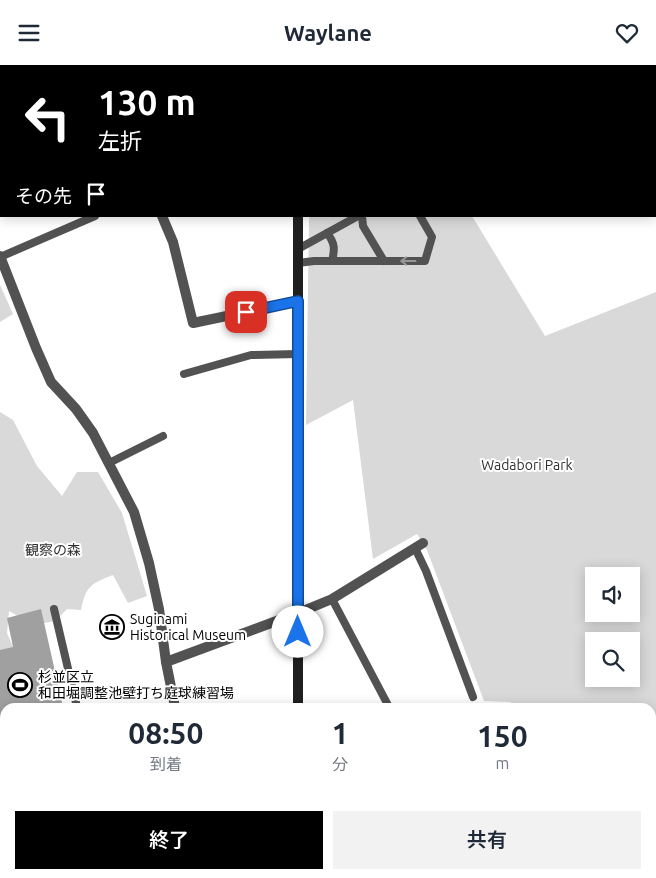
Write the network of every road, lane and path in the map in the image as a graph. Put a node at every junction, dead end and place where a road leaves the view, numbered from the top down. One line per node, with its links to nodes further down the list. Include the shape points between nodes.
1 (93, 217): 9 (lane)
2 (162, 217): 13 (street, via 173,242 193,323)
3 (298, 217): 8 (main road)
4 (356, 217): 7 (lane)
5 (362, 217): 11 (lane, via 363,226)
6 (421, 217): 11 (lane, one-way to 11, via 432,237 425,261)
7 (327, 233): 8 (lane); 10 (lane, via 335,250)
8 (298, 249): 12 (main road)
9 (0, 257): 17 (street, via 51,381 93,433)
10 (332, 261): 11 (lane); 12 (lane)
11 (384, 261)
12 (298, 263): 13 (main road)
13 (298, 301): 14 (main road)
14 (298, 354): 15 (lane, via 251,355); 21 (main road)
15 (184, 375)
16 (163, 436): 17 (lane)
17 (109, 463): 22 (street, via 134,512 150,563)
18 (419, 545): 19 (street); 23 (lane)
19 (332, 599): 21 (street); 27 (lane)
20 (54, 609): 24 (lane)
21 (298, 613): 22 (street); 26 (main road)
22 (166, 662): 25 (street)
23 (473, 697)
24 (76, 703)
25 (174, 703)
26 (298, 703)
27 (387, 703)

